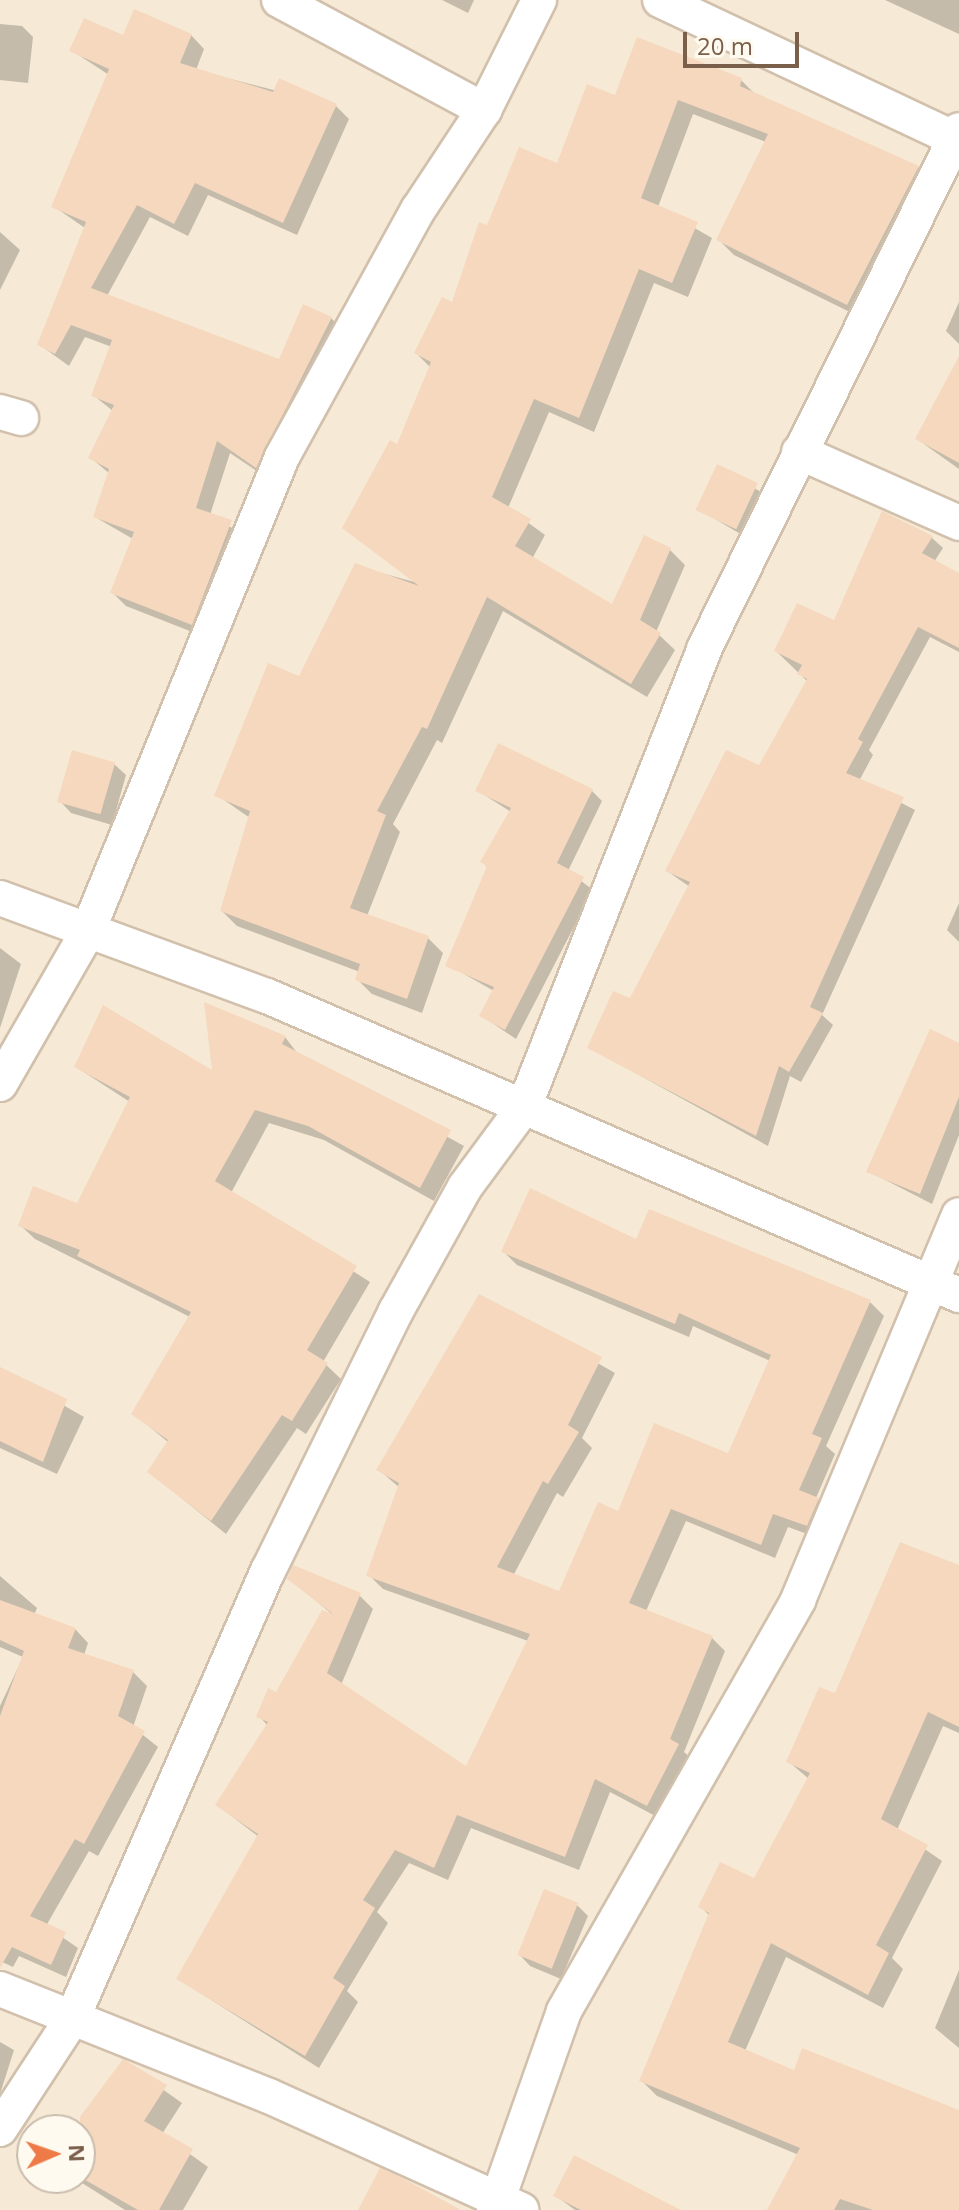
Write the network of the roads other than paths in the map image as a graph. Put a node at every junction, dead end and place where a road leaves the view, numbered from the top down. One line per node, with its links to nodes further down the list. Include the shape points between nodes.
1 (279, 0): 4 (street)
2 (539, 0): 4 (street)
3 (660, 0): 5 (street)
4 (484, 110): 9 (street, via 418,210 282,457)
5 (957, 135): 6 (street)
6 (799, 452): 7 (street); 11 (street, via 704,649)
7 (959, 523)
8 (0, 898): 9 (street)
9 (87, 933): 10 (street); 11 (street, via 267,996)
10 (0, 1084)
11 (524, 1107): 13 (street); 16 (street, via 465,1187 396,1311 268,1571)
12 (959, 1215): 13 (street)
13 (926, 1281): 14 (street); 18 (street, via 798,1600 564,2011)
14 (959, 1295)
15 (0, 1989): 16 (street)
16 (72, 2019): 17 (street); 18 (street, via 269,2096)
17 (0, 2129)
18 (505, 2206)

